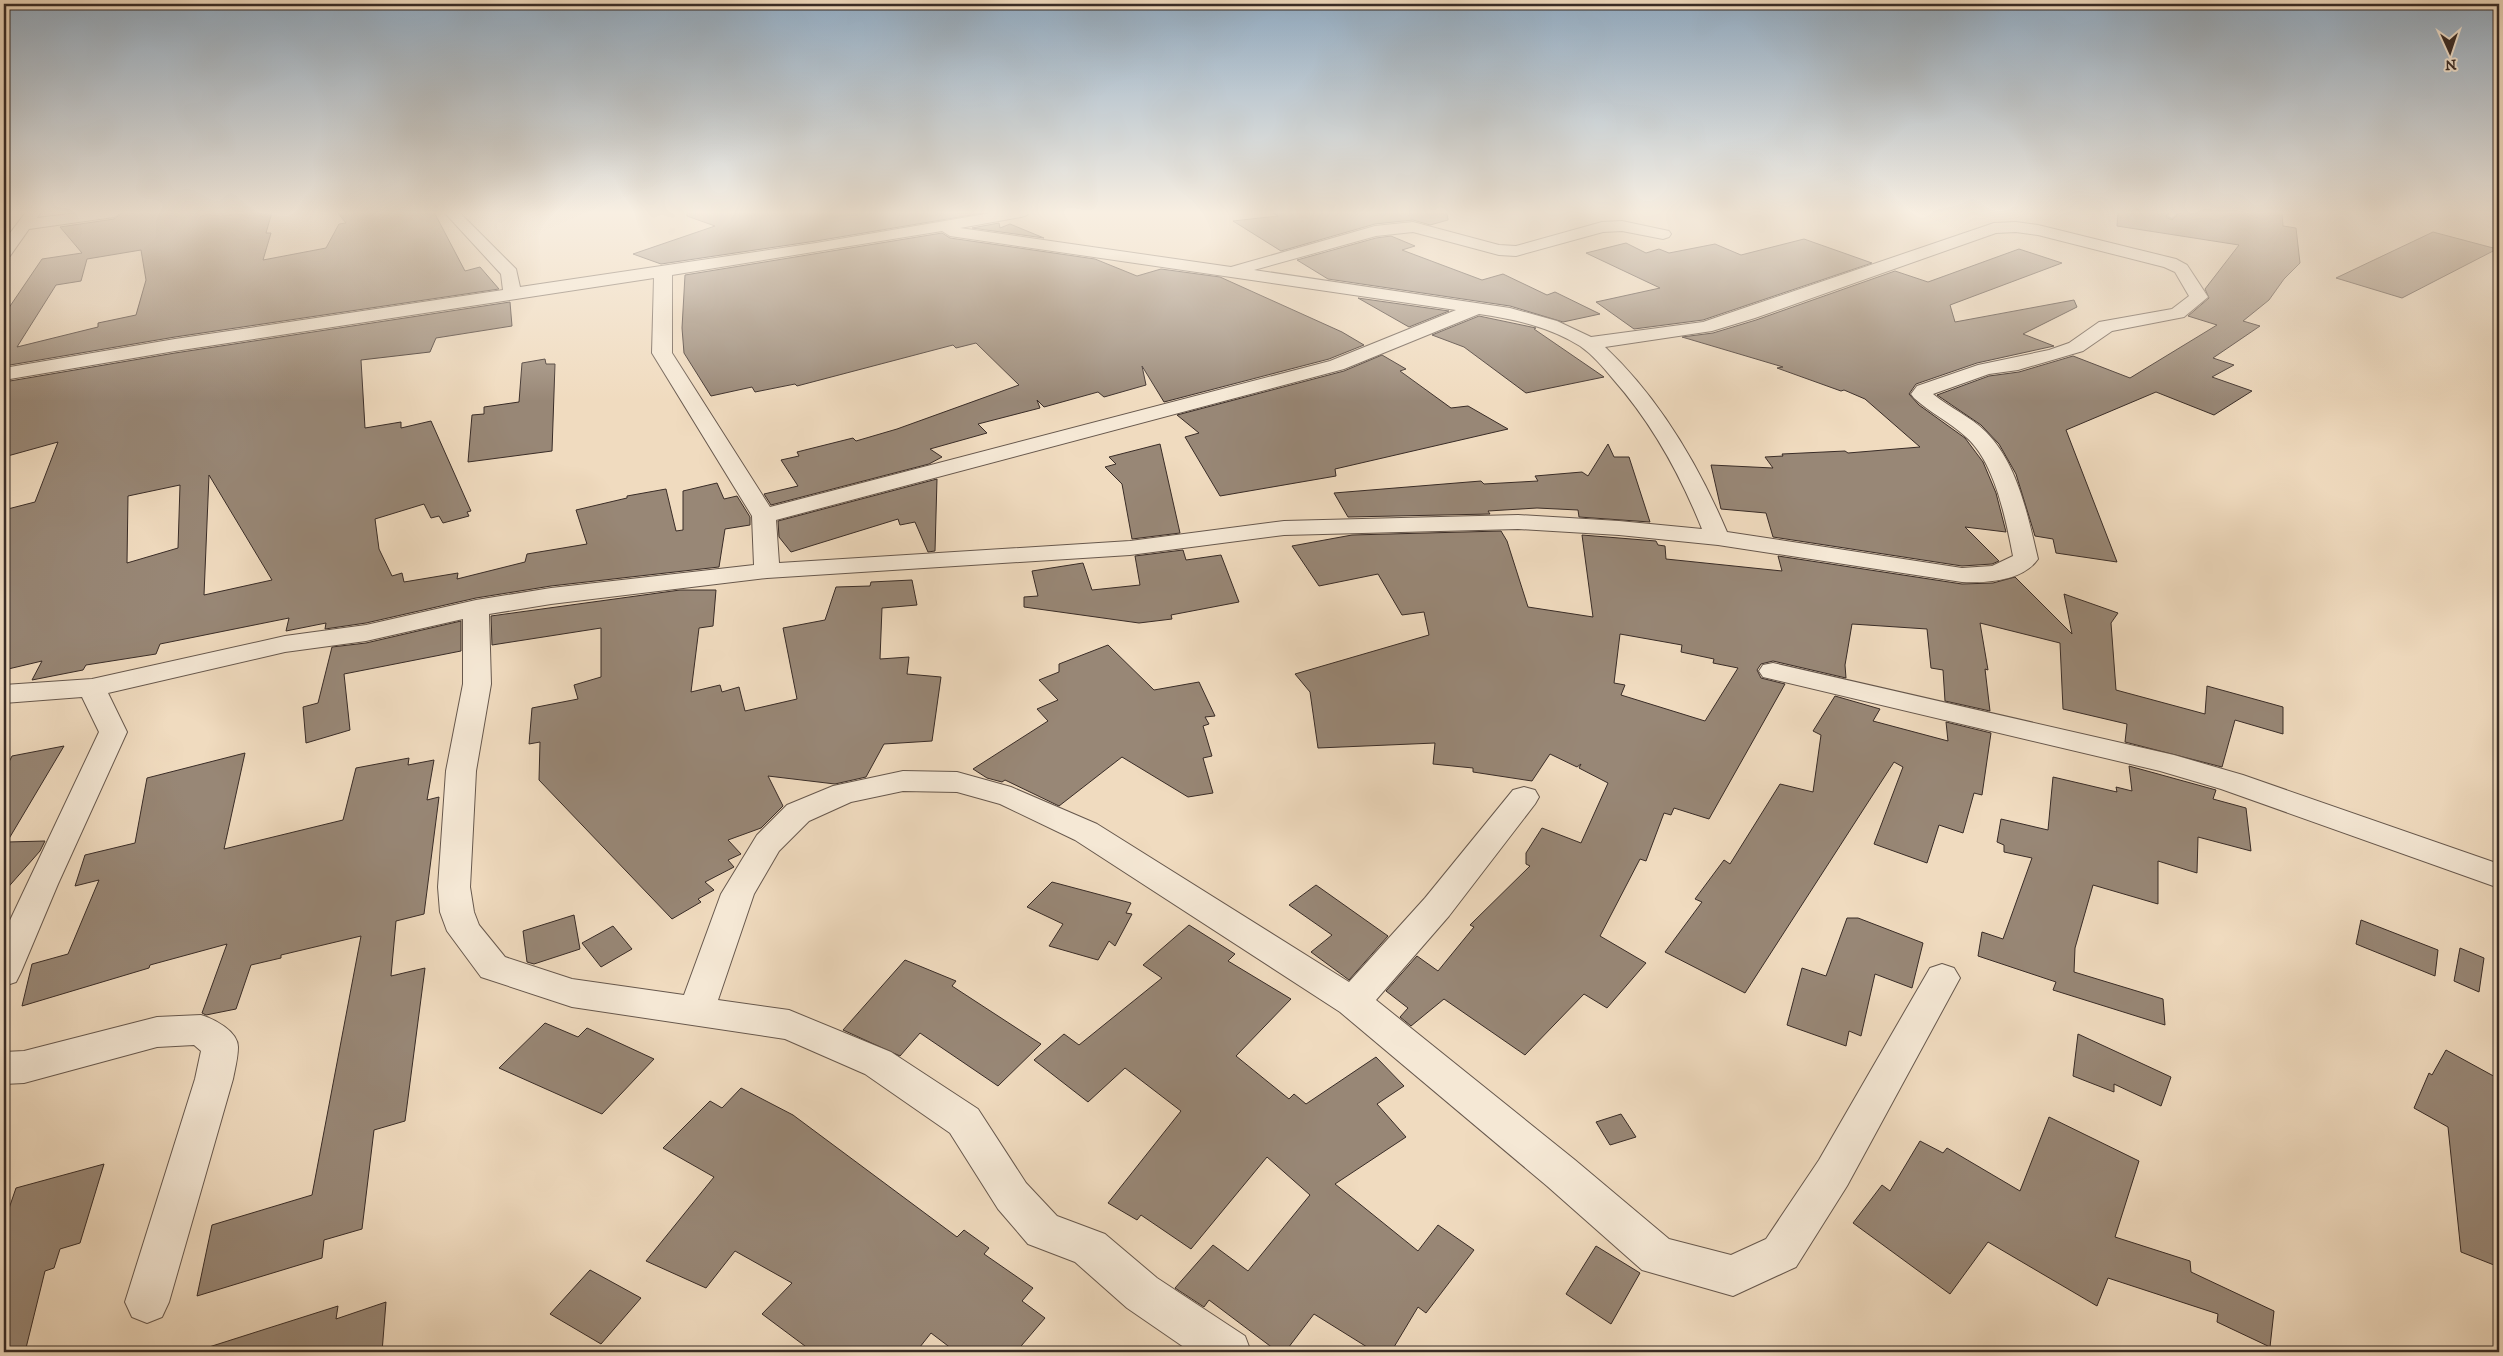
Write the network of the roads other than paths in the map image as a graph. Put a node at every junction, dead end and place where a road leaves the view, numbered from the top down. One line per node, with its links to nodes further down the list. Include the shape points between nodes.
1 (510, 275): 7 (street)
2 (630, 275): 7 (street)
3 (663, 275): 11 (street, via 662,353)
4 (1250, 275): 8 (street)
5 (1859, 275): 9 (street, via 1740,317 1662,334)
6 (2185, 275): 12 (street, via 2200,297 2178,313 2106,326 2076,347 2018,364 1984,369 1924,390 1921,394 1980,438 1991,453 2017,517 2026,559 2006,572 1989,576 1962,575)
7 (512, 294): 10 (street)
8 (1475, 309): 9 (street, via 1541,321); 11 (street, via 1337,365)
9 (1588, 343): 12 (street, via 1650,408 1700,494)
10 (4, 374)
11 (764, 516): 13 (street)
12 (1718, 538): 13 (street, via 1518,522 1374,524 1274,529 1130,548)
13 (767, 571): 14 (street)
14 (476, 608): 16 (street, via 366,632 285,644); 23 (street, via 477,684 461,771 454,887 457,912 464,931 493,967 572,993)
15 (1772, 671): 19 (street, via 2164,762 2232,782)
16 (92, 688): 17 (street); 20 (street, via 113,732)
17 (4, 694)
18 (1524, 798): 22 (street, via 1437,907)
19 (2499, 876)
20 (4, 972)
21 (1942, 978): 22 (street, via 1833,1173 1781,1253 1733,1276 1657,1256)
22 (1353, 1002): 23 (street, via 1086,832 1011,797 957,782 903,781 844,792 798,813 768,843 738,894)
23 (696, 1012): 26 (street, via 789,1025 878,1063 964,1121 1012,1196 1043,1230 1090,1248 1142,1293)
24 (4, 1068): 25 (street, via 24,1067 157,1032 201,1030 220,1046 208,1098)
25 (147, 1302)
26 (1229, 1352)

